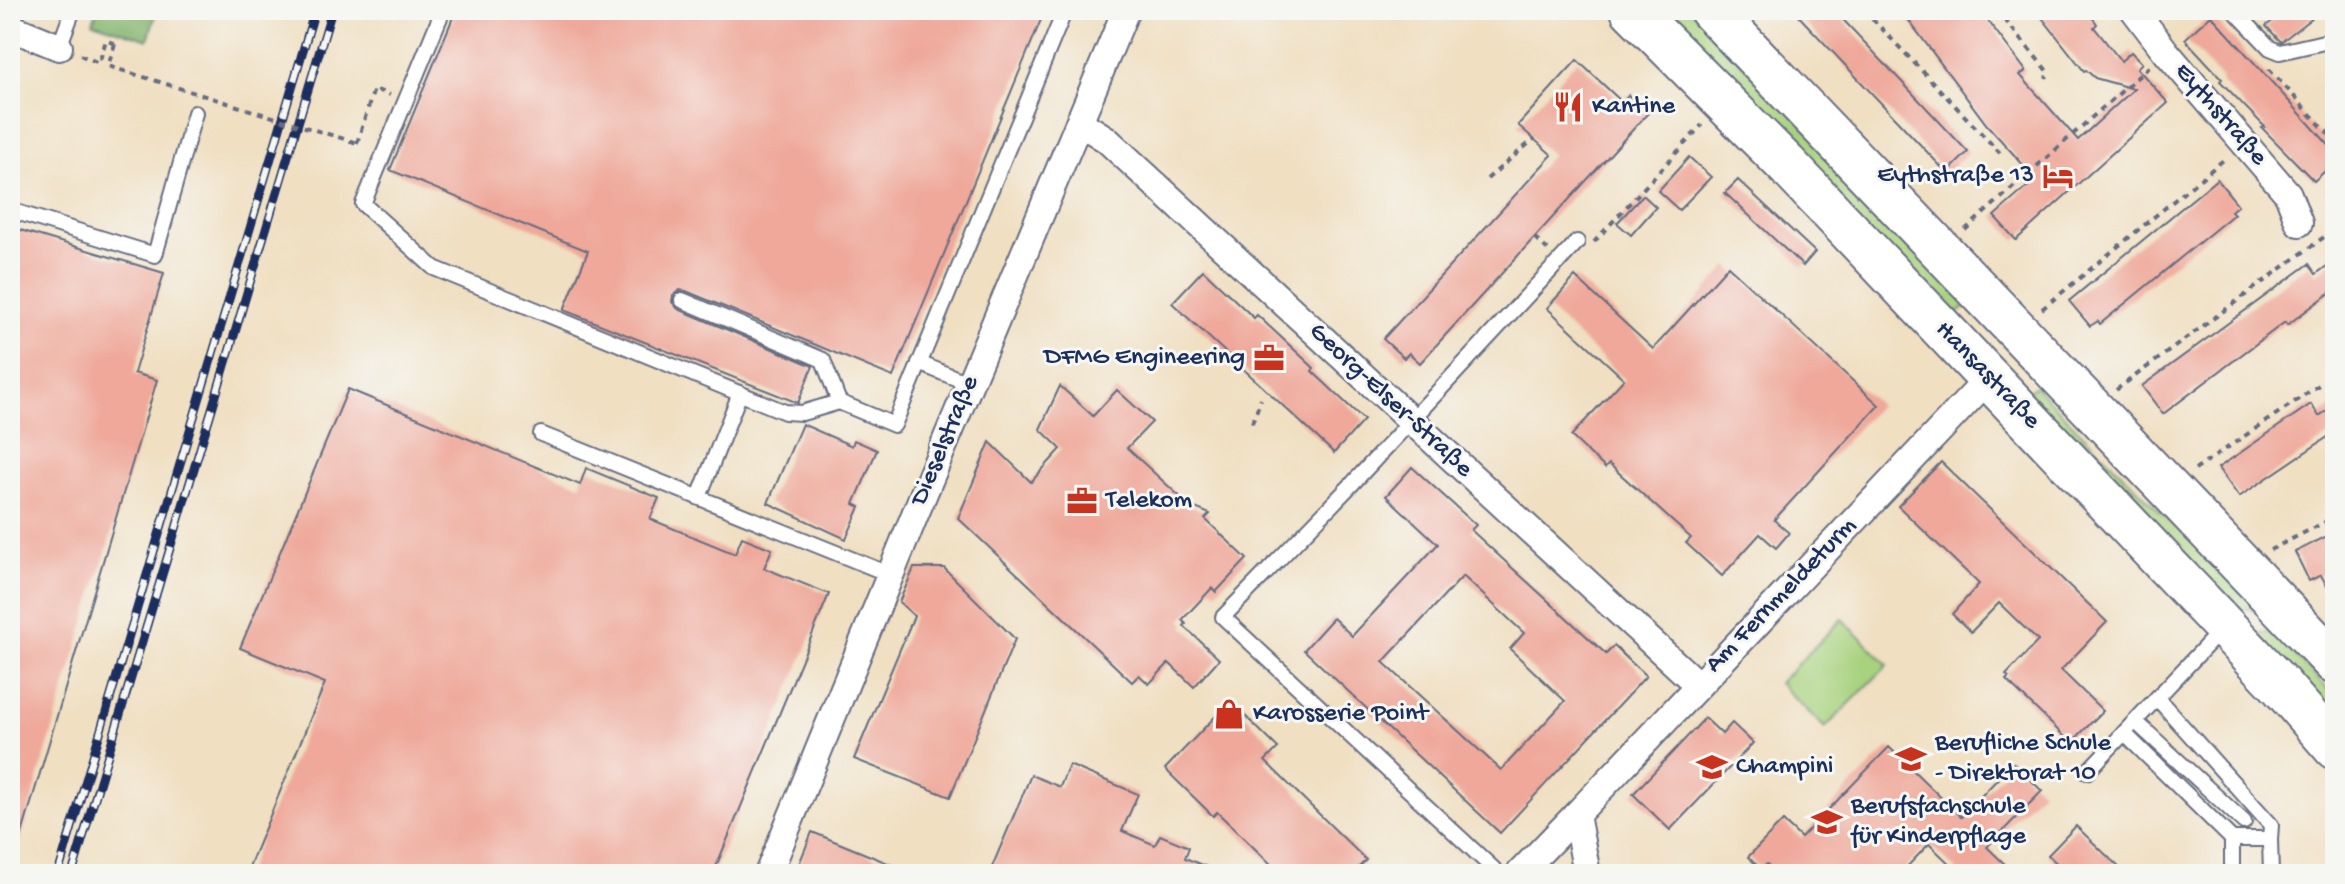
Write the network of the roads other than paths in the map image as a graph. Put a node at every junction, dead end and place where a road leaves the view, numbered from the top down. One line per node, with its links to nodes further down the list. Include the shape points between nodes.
1 (73, 10): 11 (lane)
2 (443, 10): 21 (lane, via 363,204 434,268)
3 (1065, 10): 18 (lane)
4 (1126, 10): 13 (street, Dieselstraße)
5 (1632, 10): 19 (main road, Hansastraße)
6 (1711, 10): 22 (main road, Hansastraße)
7 (2134, 10): 15 (street, Eythstraße, via 2288,194)
8 (2234, 10): 10 (lane, via 2280,52)
9 (10, 27): 11 (street)
10 (2324, 42)
11 (59, 47)
12 (195, 113): 14 (lane, via 155,255)
13 (1079, 122): 20 (street, Dieselstraße); 24 (street, Georg-Elser-Straße, via 1106,139)
14 (10, 210)
15 (2299, 223)
16 (1582, 246): 24 (lane)
17 (682, 300): 23 (lane, via 823,360)
18 (919, 363): 20 (lane); 23 (lane, via 894,425)
19 (1989, 378): 22 (main road, via 2008,367 2020,368); 29 (main road, Hansastraße); 31 (street, Am Fernmeldeturm)
20 (970, 384): 27 (street, Dieselstraße)
21 (740, 393): 23 (lane, via 785,412 802,413); 26 (lane)
22 (2079, 394): 28 (main road, Hansastraße)
23 (839, 402)
24 (1411, 421): 31 (street, Georg-Elser-Straße); 42 (lane, via 1223,617)
25 (541, 434): 26 (lane)
26 (699, 497): 27 (lane)
27 (891, 575): 41 (street, Dieselstraße)
28 (2299, 625): 29 (main road, via 2262,620); 30 (main road, Hansastraße)
29 (2225, 626): 32 (lane); 35 (main road, Hansastraße)
30 (2335, 663)
31 (1697, 684): 37 (street, Am Fernmeldeturm)
32 (2157, 698): 33 (lane); 40 (lane, via 2271,825)
33 (2135, 721): 34 (lane); 38 (lane)
34 (2124, 733): 36 (lane); 39 (lane)
35 (2335, 748)
36 (2087, 772)
37 (1576, 815): 43 (street, Am Fernmeldeturm); 44 (street)
38 (2244, 822)
39 (2232, 839): 40 (lane); 45 (lane)
40 (2270, 839): 46 (lane)
41 (768, 874)
42 (1499, 874)
43 (1519, 874)
44 (1587, 874)
45 (2232, 874)
46 (2271, 874)

